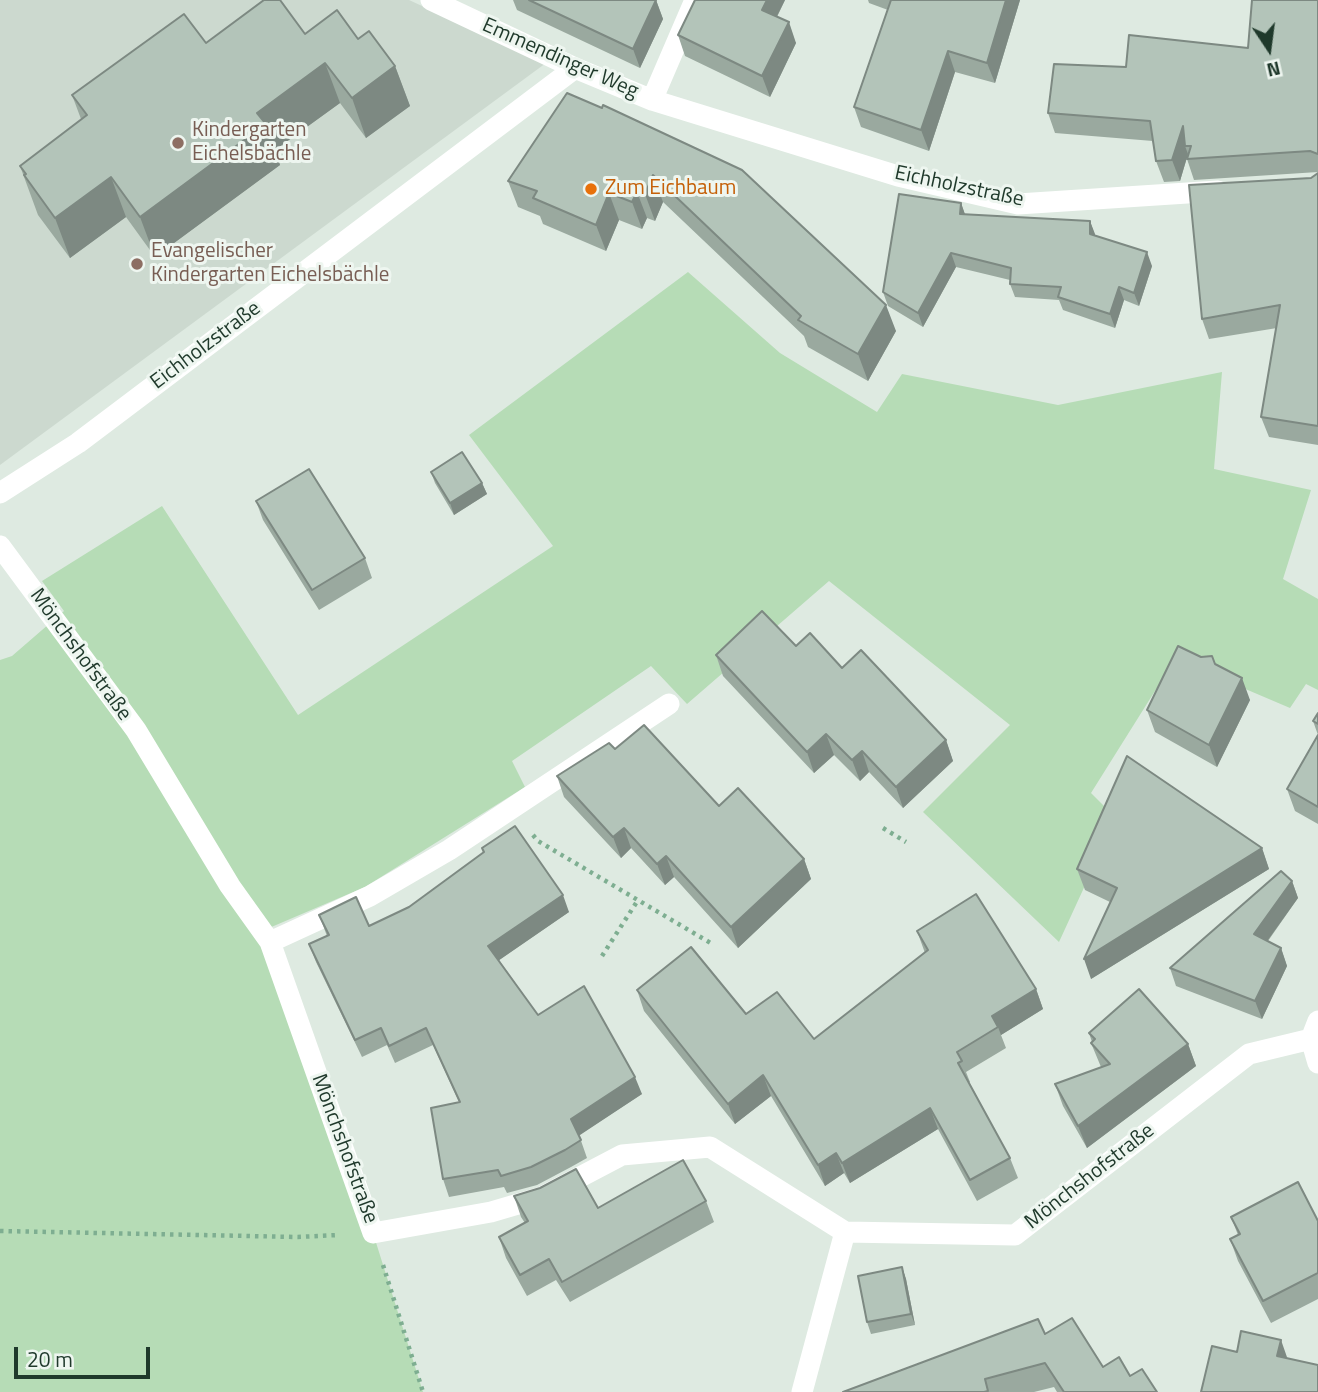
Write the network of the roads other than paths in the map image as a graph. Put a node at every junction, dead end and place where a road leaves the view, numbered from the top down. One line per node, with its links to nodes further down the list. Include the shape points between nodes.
1 (431, 0): 3 (street, Emmendinger Weg)
2 (695, 0): 4 (street)
3 (575, 68): 4 (street, Emmendinger Weg); 6 (street, Eichholzstraße, via 78,443)
4 (652, 100): 5 (street, Eichholzstraße, via 898,176 1018,204)
5 (1236, 190)
6 (0, 493)
7 (0, 546): 9 (street, Mönchshofstraße, via 135,730 230,886)
8 (669, 704): 9 (street, via 449,850 370,896)
9 (270, 942): 12 (street, Mönchshofstraße, via 373,1233 491,1212 542,1197 622,1155 710,1147)
10 (1314, 1030): 11 (street); 12 (street, Mönchshofstraße, via 1249,1054 1015,1235)
11 (1318, 1063)
12 (845, 1232): 13 (street)
13 (802, 1392)

